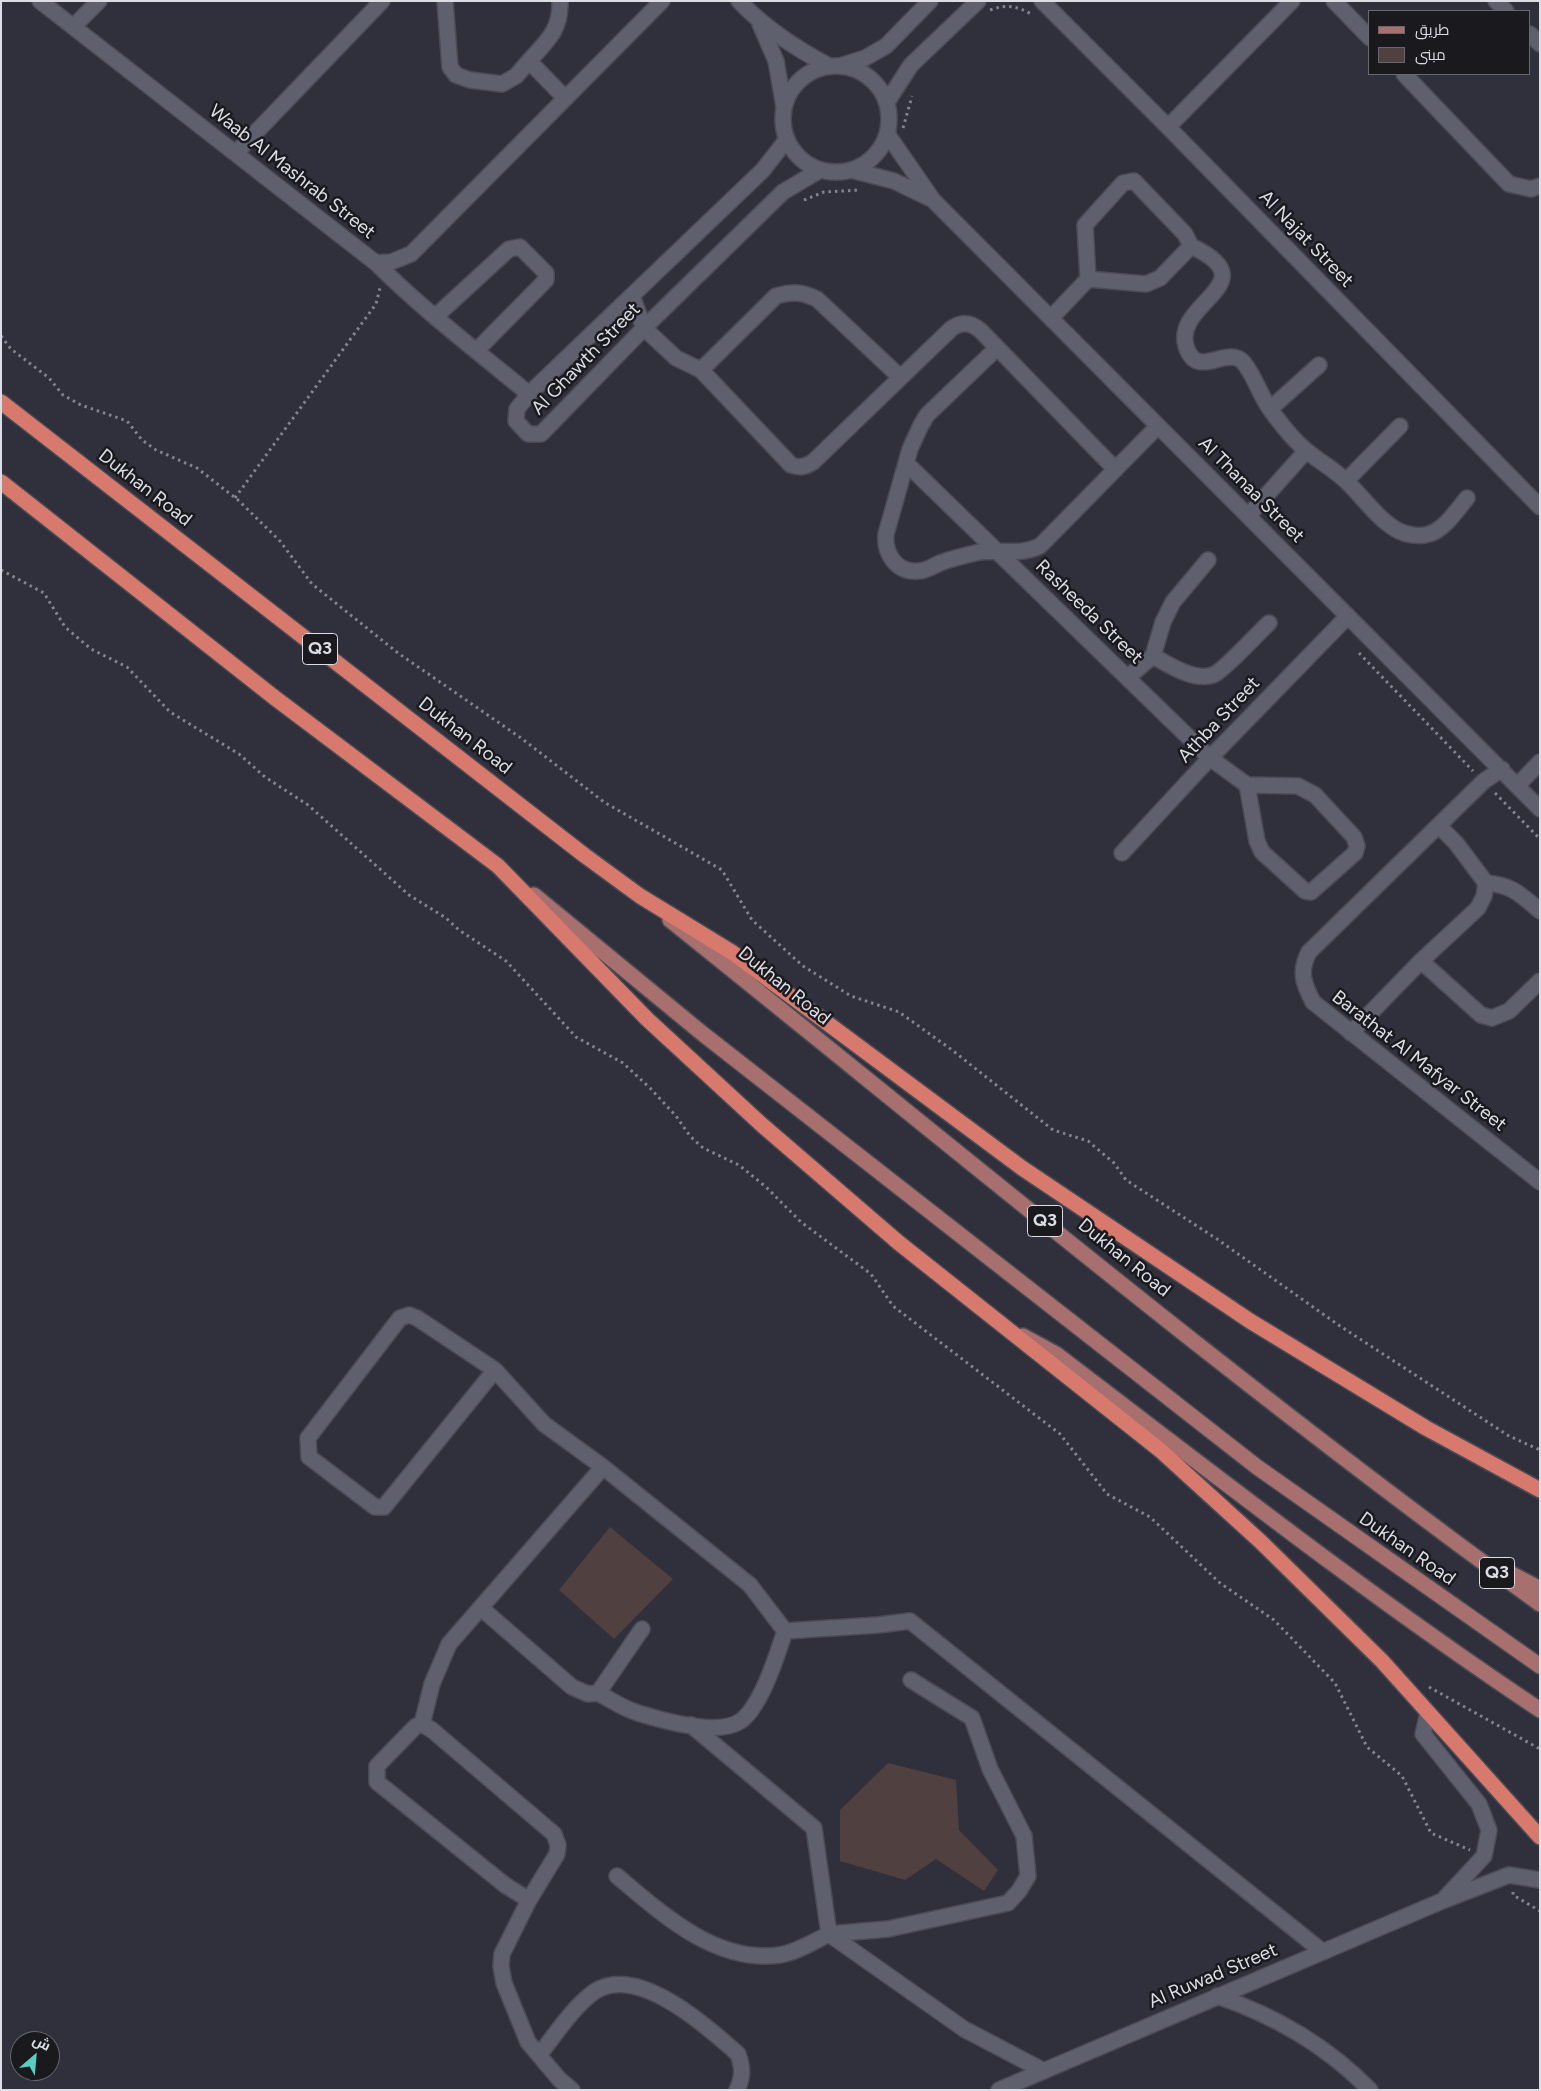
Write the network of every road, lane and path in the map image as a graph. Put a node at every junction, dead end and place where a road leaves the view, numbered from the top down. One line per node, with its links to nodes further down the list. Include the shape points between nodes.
1 (40, 1): 17 (street, Waab Al Mashrab Street)
2 (99, 1): 17 (street)
3 (382, 1): 31 (street)
4 (445, 1): 21 (street, via 450,67 456,75 502,84 516,76)
5 (560, 1): 21 (street, via 560,18 549,38)
6 (662, 1): 25 (street, Waab Al Mashrab Street)
7 (739, 1): 16 (street)
8 (930, 1): 22 (street, via 886,46 866,58)
9 (978, 1): 26 (street, via 911,65)
10 (1292, 1): 28 (street)
11 (1334, 1): 19 (street)
12 (1496, 1): 14 (street)
13 (1045, 4): 15 (path, via 1034,16 1008,6 991,10); 28 (street, Al Najat Street)
14 (1505, 10)
15 (984, 16)
16 (760, 23): 22 (street, via 793,47); 27 (street, via 776,61)
17 (73, 27): 31 (street, Waab Al Mashrab Street)
18 (1531, 35): 20 (street)
19 (1368, 36)
20 (1540, 44)
21 (528, 61): 25 (street)
22 (834, 66): 26 (street, via 855,69 869,77); 27 (street, via 809,74 793,88)
23 (1405, 75): 34 (street, via 1509,184 1531,189)
24 (914, 92): 29 (path)
25 (565, 98): 37 (street, Waab Al Mashrab Street, via 410,254 391,262)
26 (887, 102): 29 (street)
27 (784, 107): 30 (street)
28 (1168, 127): 61 (street, Al Najat Street)
29 (895, 133): 33 (street, via 867,163); 35 (street, Al Thanaa Street)
30 (787, 139): 32 (street, via 806,163); 39 (street, Al Ghawth Street, via 763,170)
31 (236, 152): 37 (street, Waab Al Mashrab Street)
32 (820, 170): 33 (street, via 836,173); 42 (street, Al Ghawth Street, via 782,192)
33 (851, 170): 35 (street, Al Thanaa Street, via 894,181)
34 (1540, 186)
35 (933, 200): 41 (street, Al Thanaa Street)
36 (1191, 246): 38 (street, via 1160,278 1146,284); 38 (street, via 1185,234 1134,181 1123,183 1085,225); 51 (street, via 1217,264 1222,283 1188,322 1186,346 1192,357 1205,363 1231,357 1242,361)
37 (376, 263): 40 (street, via 414,301); 59 (path, via 380,291 376,304)
38 (1088, 279): 41 (street)
39 (632, 296): 42 (street); 49 (street, Al Ghawth Street)
40 (436, 316): 45 (street); 45 (street, via 509,248 520,247 546,274 546,280)
41 (1051, 318): 52 (street, Al Thanaa Street)
42 (644, 328): 47 (street, via 676,358); 49 (street, Al Ghawth Street, via 541,434 528,434 516,421 517,409)
43 (1, 336): 59 (path, via 11,349 49,378 63,395 127,421 142,440 156,450 197,468)
44 (997, 348): 48 (street, via 976,327 958,324); 55 (street, via 927,415); 56 (street)
45 (476, 351): 49 (street)
46 (1318, 365): 51 (street)
47 (702, 370): 48 (street, via 776,296 789,292 805,293 817,299); 48 (street, via 791,465 798,467 813,462)
48 (900, 377)
49 (529, 394)
50 (1, 402): 80 (highway, Dukhan Road / Q3)
51 (1270, 409): 54 (street)
52 (1158, 426): 56 (street); 62 (street, Al Thanaa Street)
53 (1400, 426): 57 (street)
54 (1306, 451): 57 (street); 62 (street)
55 (906, 463): 63 (street, Rasheeda Street); 63 (street, via 886,534 886,550 896,564 918,571 968,554)
56 (1115, 469): 63 (street, via 1040,546 1020,553)
57 (1346, 481): 60 (street, via 1388,524 1409,535 1428,534 1441,527)
58 (1, 482): 78 (highway, Dukhan Road, via 275,698)
59 (236, 498): 88 (path, via 280,541 312,584 398,653 521,738 604,802 722,870 752,920 803,966 851,996 899,1012 1052,1130 1088,1141 1114,1164 1126,1180 1217,1239 1340,1326 1509,1436)
60 (1467, 498)
61 (1540, 507)
62 (1248, 516): 66 (street, Al Thanaa Street)
63 (996, 550): 69 (street, Rasheeda Street)
64 (1208, 560): 68 (street, via 1172,602)
65 (1, 570): 107 (path, via 44,593 65,628 91,649 127,667 170,712 239,754 265,778 308,805 409,895 506,962 576,1037 624,1063 703,1148 746,1171 766,1187 801,1222 871,1274 893,1306 1060,1434 1107,1494 1150,1517 1220,1583 1274,1620 1336,1684 1367,1746 1402,1776 1431,1833)
66 (1348, 616): 70 (street, Athba Street); 72 (street, Al Thanaa Street)
67 (1269, 623): 68 (street, via 1216,674 1200,676 1175,669)
68 (1153, 656): 69 (street)
69 (1128, 677): 70 (street, Rasheeda Street)
70 (1210, 758): 73 (street, Rasheeda Street); 77 (street, Athba Street)
71 (1540, 762): 74 (street)
72 (1502, 769): 74 (street, Al Thanaa Street); 76 (street, Barathat Al Mafyar Street)
73 (1247, 785): 73 (street, via 1262,852 1305,891 1312,892 1355,853 1354,837 1315,795 1298,786)
74 (1517, 786): 75 (street, Al Thanaa Street)
75 (1540, 809)
76 (1439, 826): 79 (street); 84 (street, Barathat Al Mafyar Street, via 1309,952 1303,964 1302,978 1312,1002)
77 (1122, 853)
78 (498, 866): 86 (highway, via 647,1019 762,1125 899,1244); 97 (main road, Dukhan Road, via 704,1034 1257,1467)
79 (1486, 883): 81 (street, via 1515,889); 82 (street, via 1478,908)
80 (640, 896): 90 (highway, via 733,953 1022,1168 1250,1321 1426,1428); 91 (main road, Dukhan Road / Q3, via 1201,1346)
81 (1540, 911)
82 (1421, 961): 83 (street, via 1481,1015 1492,1018 1509,1011); 84 (street)
83 (1540, 981)
84 (1351, 1033): 85 (street, Barathat Al Mafyar Street)
85 (1540, 1182)
86 (1004, 1326): 101 (main road, via 1056,1354 1476,1668); 102 (highway, via 1160,1450 1205,1490 1382,1661)
87 (495, 1370): 87 (street, via 417,1318 409,1315 400,1318 308,1438 308,1457 375,1507 384,1507); 89 (street, via 544,1424)
88 (1540, 1450)
89 (603, 1467): 94 (street); 96 (street, via 750,1585)
90 (1540, 1490)
91 (1454, 1542): 92 (main road); 93 (main road, Dukhan Road / Q3)
92 (1540, 1589)
93 (1540, 1604)
94 (481, 1608): 100 (street, via 572,1687 588,1694); 103 (street, via 449,1644 432,1684)
95 (642, 1629): 100 (street)
96 (785, 1631): 104 (street, via 772,1671 744,1718 732,1726); 115 (street, via 910,1621)
97 (1540, 1666)
98 (911, 1680): 114 (street, via 972,1718 990,1769 1024,1836 1028,1876 1008,1903 888,1929)
99 (1424, 1684): 105 (path)
100 (598, 1693): 104 (street, via 638,1713)
101 (1540, 1710)
102 (1428, 1713): 106 (highway); 107 (street, Al Ruwad Street, via 1423,1734 1479,1804 1490,1830)
103 (422, 1724): 111 (street, via 554,1834 558,1845 556,1854); 111 (street, via 416,1726 377,1766 377,1782 504,1884)
104 (691, 1725): 114 (street, via 814,1828)
105 (1540, 1749)
106 (1540, 1837)
107 (1484, 1856): 112 (street, Al Ruwad Street)
108 (1510, 1875): 110 (street); 112 (street, Al Ruwad Street); 113 (path, via 1513,1895)
109 (617, 1876): 114 (street, via 669,1920 721,1948 763,1956 782,1954)
110 (1540, 1880)
111 (529, 1900): 117 (street, via 502,1954 501,1966 504,1983 528,2042)
112 (1442, 1902): 115 (street, Al Ruwad Street)
113 (1540, 1911)
114 (829, 1934): 118 (street, via 964,2029)
115 (1323, 1952): 116 (street, Al Ruwad Street)
116 (1217, 1996): 118 (street, Al Ruwad Street); 122 (street, via 1298,2031 1346,2066)
117 (539, 2055): 119 (street); 120 (street, via 580,2003 596,1991 612,1985 628,1985 647,1989 665,1998 738,2054 743,2067)
118 (1042, 2070): 121 (street, Al Ruwad Street)
119 (572, 2090)
120 (737, 2090)
121 (1000, 2090)
122 (1370, 2090)

